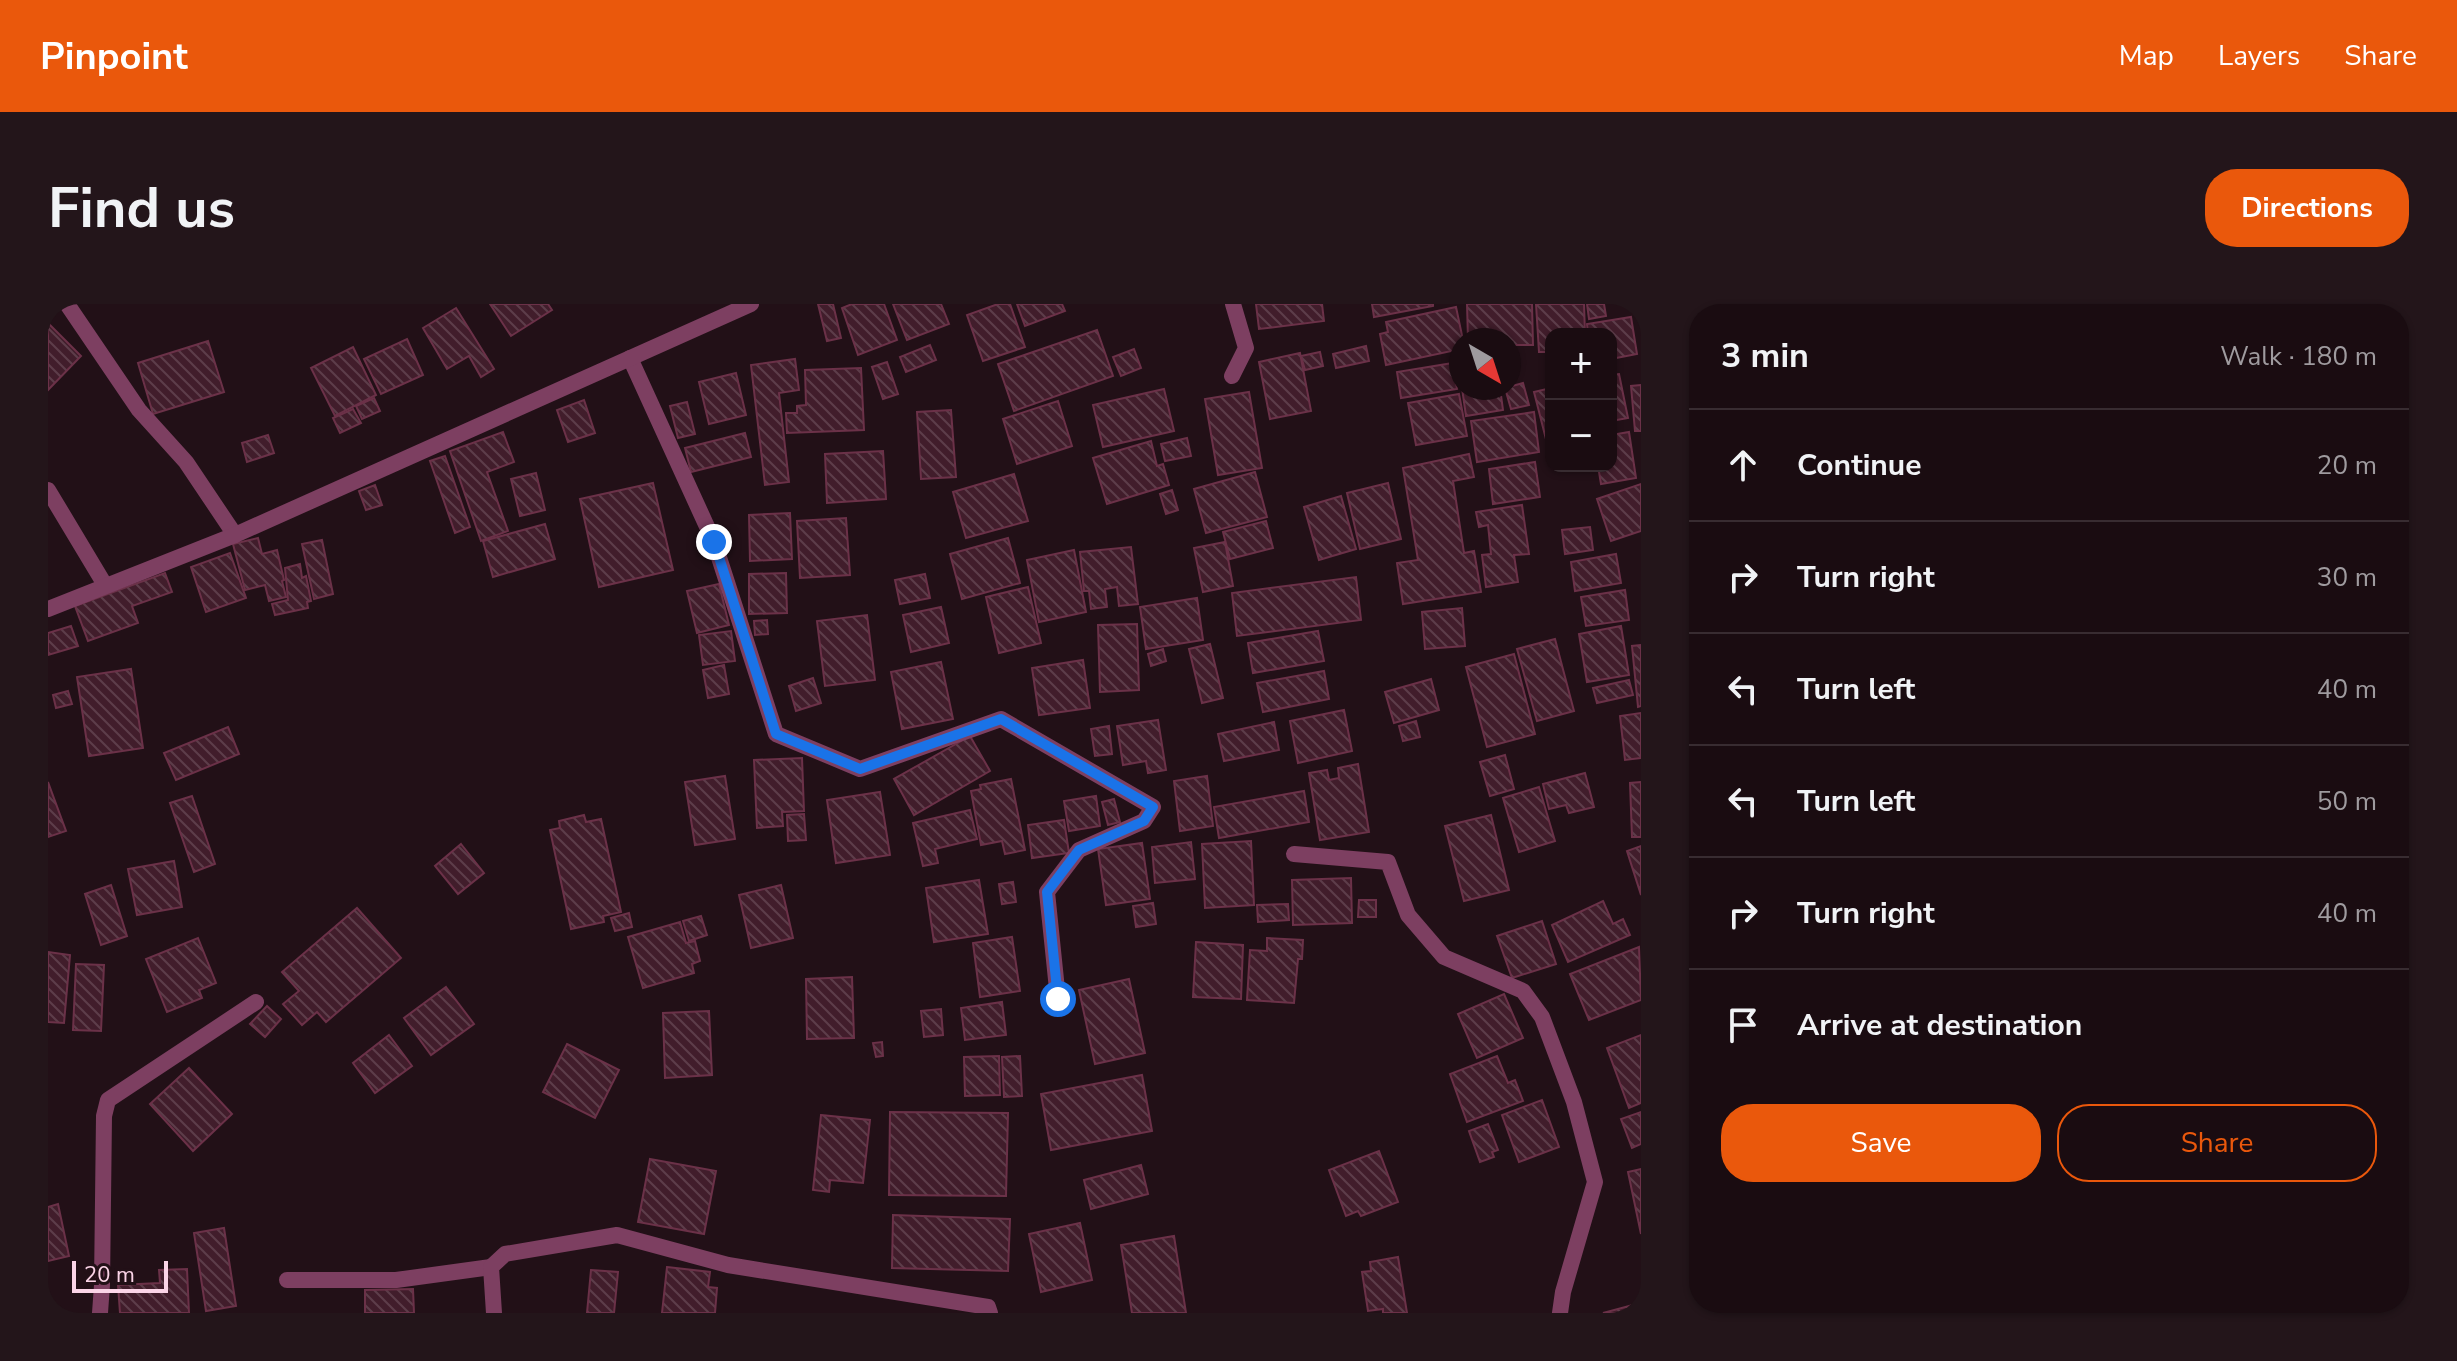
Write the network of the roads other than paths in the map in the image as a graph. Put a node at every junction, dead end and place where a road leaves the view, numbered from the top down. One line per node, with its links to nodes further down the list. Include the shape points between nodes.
1 (67, 304): 7 (street, via 139,410 186,462)
2 (751, 304): 4 (street)
3 (1233, 304): 5 (street, via 1246,348)
4 (630, 358): 7 (street); 11 (street, via 714,542 776,734 860,769 1001,719 1153,807 1144,821 1079,850 1047,892)
5 (1232, 376)
6 (48, 490): 8 (street)
7 (235, 535): 8 (street)
8 (105, 585): 9 (street)
9 (48, 609)
10 (1294, 854): 18 (street, via 1388,862 1408,915 1444,957 1523,991 1542,1017 1574,1102 1595,1182)
11 (1058, 999)
12 (256, 1002): 15 (street, via 108,1100)
13 (491, 1267): 14 (street, via 396,1280); 16 (street); 17 (street, via 505,1254 617,1235 728,1265 988,1307)
14 (287, 1280)
15 (100, 1313)
16 (494, 1313)
17 (990, 1313)
18 (1560, 1313)

